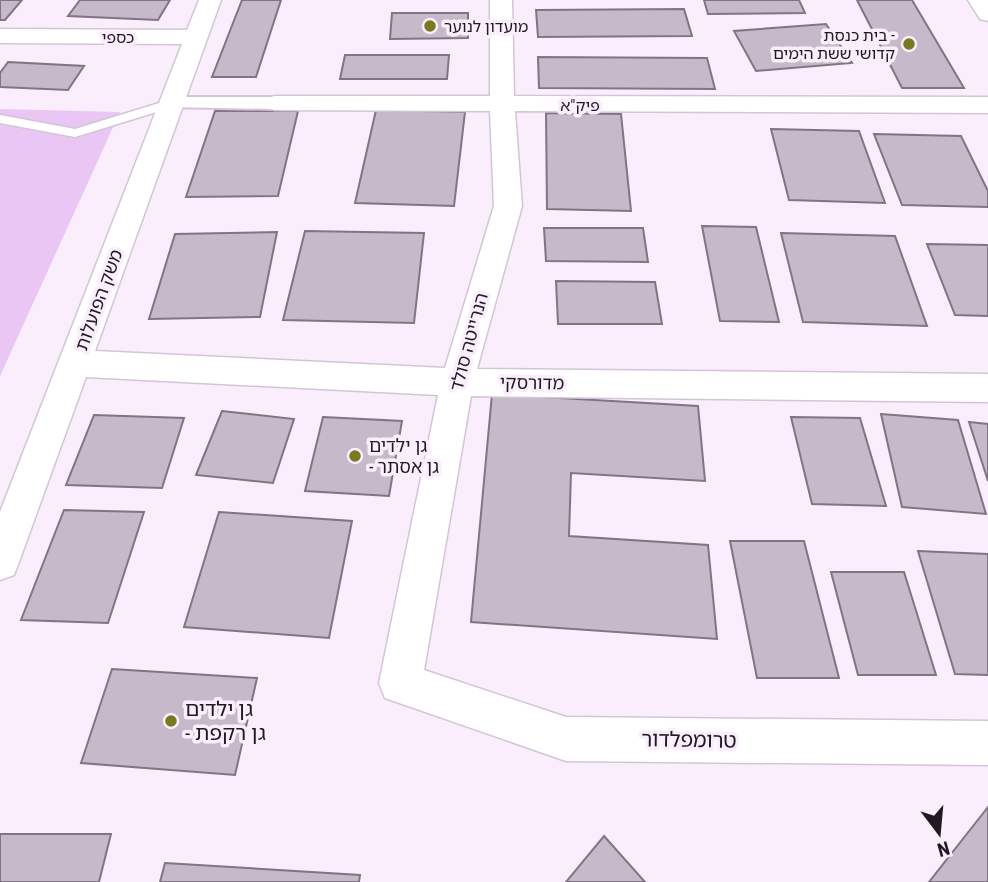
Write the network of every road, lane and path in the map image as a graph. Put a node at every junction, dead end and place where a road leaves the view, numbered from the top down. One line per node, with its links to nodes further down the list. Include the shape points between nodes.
1 (210, 0): 6 (street)
2 (501, 0): 10 (street, הנרייטה סולד)
3 (979, 0): 4 (street)
4 (988, 14)
5 (0, 36): 6 (street, כספי)
6 (195, 37): 7 (street, משק הפועלות)
7 (172, 103): 8 (street, פיק"א); 11 (lane, via 75,133); 12 (street, משק הפועלות)
8 (275, 103): 10 (street, פיק"א)
9 (988, 105): 10 (street, פיק"א)
10 (502, 106): 13 (street, הנרייטה סולד, via 508,206)
11 (0, 119)
12 (76, 363): 13 (street, מדורסקי); 15 (street, משק הפועלות)
13 (457, 382): 14 (street, מדורסקי); 16 (street, הנרייטה סולד)
14 (988, 388)
15 (0, 562)
16 (400, 683): 17 (street, טרומפלדור, via 566,739)
17 (988, 743)

